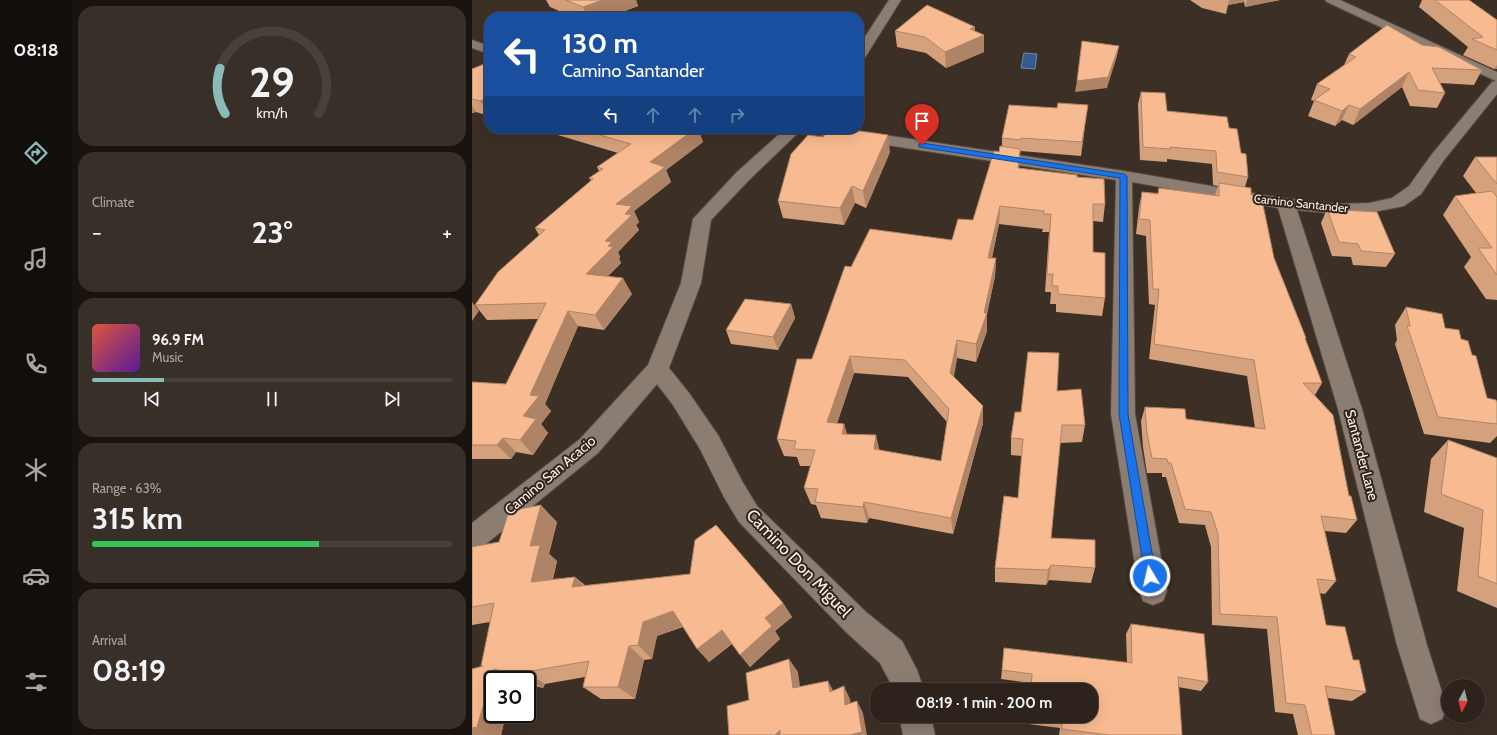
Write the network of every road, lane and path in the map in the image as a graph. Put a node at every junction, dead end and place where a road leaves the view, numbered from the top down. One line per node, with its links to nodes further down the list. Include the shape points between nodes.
1 (894, 0): 5 (street)
2 (1331, 0): 6 (street)
3 (472, 44): 4 (street)
4 (484, 48)
5 (864, 48)
6 (1497, 77)
7 (1497, 85): 11 (street, Camino Santander, via 1414,190 1398,202 1369,208 1338,209)
8 (789, 134): 12 (street, Camino San Acacio, via 702,219 691,283)
9 (847, 134): 10 (street, Camino Santander)
10 (1124, 176): 11 (street, Camino Santander); 14 (street, via 1124,414)
11 (1286, 204): 16 (street, Santander Lane, via 1350,409)
12 (657, 369): 13 (street, Camino San Acacio, via 589,446); 15 (street, Camino Don Miguel, via 681,399 709,442 748,514 856,622 891,652)
13 (472, 539)
14 (1153, 591)
15 (906, 683)
16 (1431, 708)
17 (916, 723): 18 (street)
18 (919, 735)

